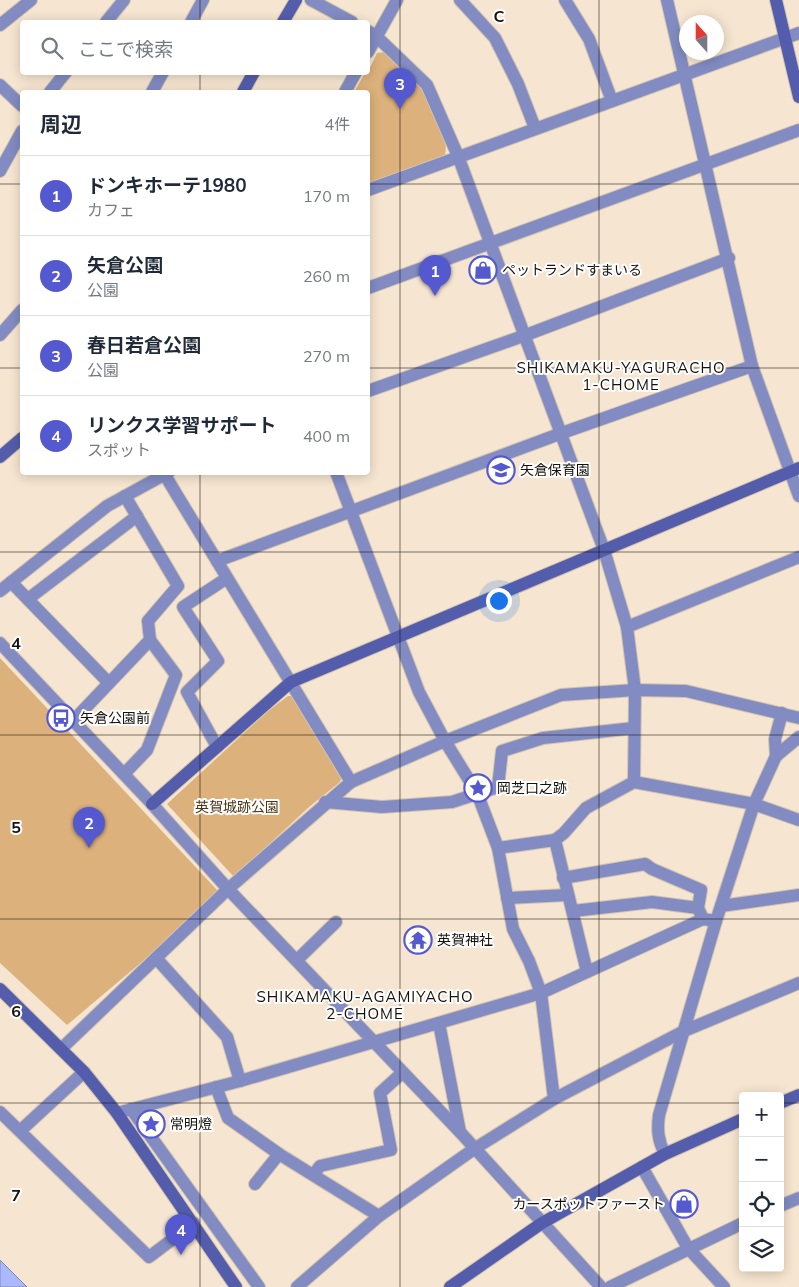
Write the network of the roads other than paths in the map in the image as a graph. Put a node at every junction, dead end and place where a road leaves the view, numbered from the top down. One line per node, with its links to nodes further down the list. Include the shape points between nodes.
1 (32, 0): 15 (street)
2 (124, 0): 11 (street)
3 (203, 0): 12 (street)
4 (296, 0): 13 (street)
5 (311, 0): 14 (street)
6 (397, 0): 17 (street)
7 (460, 0): 32 (street, via 495,38)
8 (565, 0): 30 (street, via 589,39)
9 (667, 0): 23 (street)
10 (776, 0): 18 (street)
11 (108, 20)
12 (192, 20)
13 (284, 20)
14 (348, 20)
15 (0, 25)
16 (799, 33): 18 (street)
17 (372, 34): 36 (street, via 427,85)
18 (786, 38): 23 (street); 29 (street)
19 (64, 75): 25 (street)
20 (161, 75): 26 (street)
21 (252, 75): 27 (street)
22 (354, 75): 28 (street)
23 (685, 75): 30 (street); 37 (street)
24 (0, 85): 31 (street)
25 (52, 90)
26 (153, 90)
27 (244, 90)
28 (346, 90)
29 (799, 97)
30 (612, 101): 32 (street)
31 (20, 104)
32 (535, 128): 36 (street)
33 (799, 130): 37 (street)
34 (20, 134): 35 (street)
35 (6, 154): 38 (street)
36 (458, 156): 39 (street); 40 (street)
37 (706, 162): 40 (street); 41 (street)
38 (0, 171)
39 (370, 189)
40 (490, 242): 42 (street); 45 (street)
41 (729, 258): 45 (street); 46 (street)
42 (370, 287)
43 (20, 312): 44 (street)
44 (0, 334)
45 (526, 335): 47 (street); 48 (street)
46 (752, 366): 48 (street); 51 (street)
47 (370, 390)
48 (562, 433): 57 (street); 59 (street)
49 (20, 440): 50 (street)
50 (0, 457)
51 (794, 470): 56 (street); 59 (street)
52 (162, 475): 55 (street)
53 (167, 475): 61 (street)
54 (337, 475): 57 (street)
55 (125, 496): 58 (street); 63 (street, via 107,506)
56 (799, 496)
57 (350, 511): 61 (street); 67 (street)
58 (137, 516): 65 (street); 68 (street, via 178,586 148,622)
59 (604, 550): 66 (street); 67 (street)
60 (799, 557): 66 (street)
61 (216, 561): 62 (street)
62 (227, 578): 70 (street); 79 (street, via 183,607 218,661 187,692)
63 (12, 582): 64 (street); 65 (street)
64 (0, 591)
65 (28, 599): 71 (street)
66 (627, 627): 72 (street)
67 (397, 637): 70 (street); 78 (street, via 419,692)
68 (150, 640): 71 (street); 81 (street, via 176,675 147,750)
69 (0, 643): 75 (street)
70 (291, 682): 79 (street); 82 (street)
71 (109, 683): 75 (street)
72 (634, 690): 73 (street, via 686,691); 76 (street); 78 (street, via 561,695)
73 (782, 713): 74 (street); 80 (street, via 774,739)
74 (799, 718)
75 (73, 721): 81 (street)
76 (634, 728): 83 (street); 84 (street, via 543,738 502,751 498,787)
77 (799, 737): 80 (street)
78 (444, 740): 82 (street); 84 (street)
79 (217, 747): 86 (street)
80 (776, 756): 87 (street)
81 (124, 774): 86 (street)
82 (351, 782): 85 (street)
83 (634, 782): 87 (street); 89 (street, via 586,808)
84 (477, 793): 85 (street, via 452,802 382,807); 90 (street)
85 (325, 802): 92 (street)
86 (152, 804): 92 (street)
87 (754, 804): 88 (street); 96 (street)
88 (799, 820)
89 (555, 840): 90 (street); 91 (street)
90 (498, 848): 95 (street)
91 (563, 878): 93 (street); 98 (street, via 646,864 701,890)
92 (228, 889): 100 (street); 101 (street)
93 (567, 895): 95 (street); 97 (street)
94 (799, 895): 96 (street)
95 (507, 898): 105 (street, via 513,929)
96 (721, 906): 98 (street)
97 (573, 911): 98 (street, via 652,902); 102 (street)
98 (706, 916): 102 (street); 107 (street)
99 (336, 922): 101 (street)
100 (156, 958): 109 (street); 112 (street, via 227,1036)
101 (297, 960): 108 (street)
102 (587, 972): 105 (street)
103 (799, 984): 107 (street)
104 (0, 989): 109 (street)
105 (541, 993): 106 (street); 115 (street)
106 (439, 1023): 108 (street); 122 (street)
107 (684, 1031): 115 (street); 125 (street, via 659,1115 659,1143)
108 (374, 1042): 111 (street); 112 (street)
109 (61, 1049): 110 (street)
110 (84, 1072): 119 (street); 121 (street)
111 (402, 1073): 122 (street); 127 (street, via 380,1093 391,1150 320,1166)
112 (240, 1081): 113 (street)
113 (216, 1087): 117 (street); 124 (street, via 228,1118)
114 (799, 1095): 116 (street)
115 (554, 1099): 123 (street)
116 (784, 1101)
117 (131, 1110): 119 (street); 137 (street)
118 (0, 1112): 121 (street)
119 (117, 1113): 132 (street)
120 (739, 1121): 125 (street)
121 (20, 1130): 132 (street, via 148,1257)
122 (460, 1132): 123 (street)
123 (474, 1149): 131 (street); 133 (street)
124 (279, 1154): 127 (street); 128 (street)
125 (665, 1154): 126 (street)
126 (642, 1167): 133 (street); 135 (street)
127 (314, 1174): 131 (street)
128 (255, 1184)
129 (799, 1198): 130 (street)
130 (784, 1204)
131 (379, 1216): 138 (street)
132 (194, 1223): 136 (street)
133 (542, 1223): 139 (street); 140 (street)
134 (739, 1225): 135 (street)
135 (688, 1248): 141 (street); 142 (street)
136 (236, 1287)
137 (259, 1287)
138 (297, 1287)
139 (450, 1287)
140 (601, 1287)
141 (610, 1287)
142 (724, 1287)

